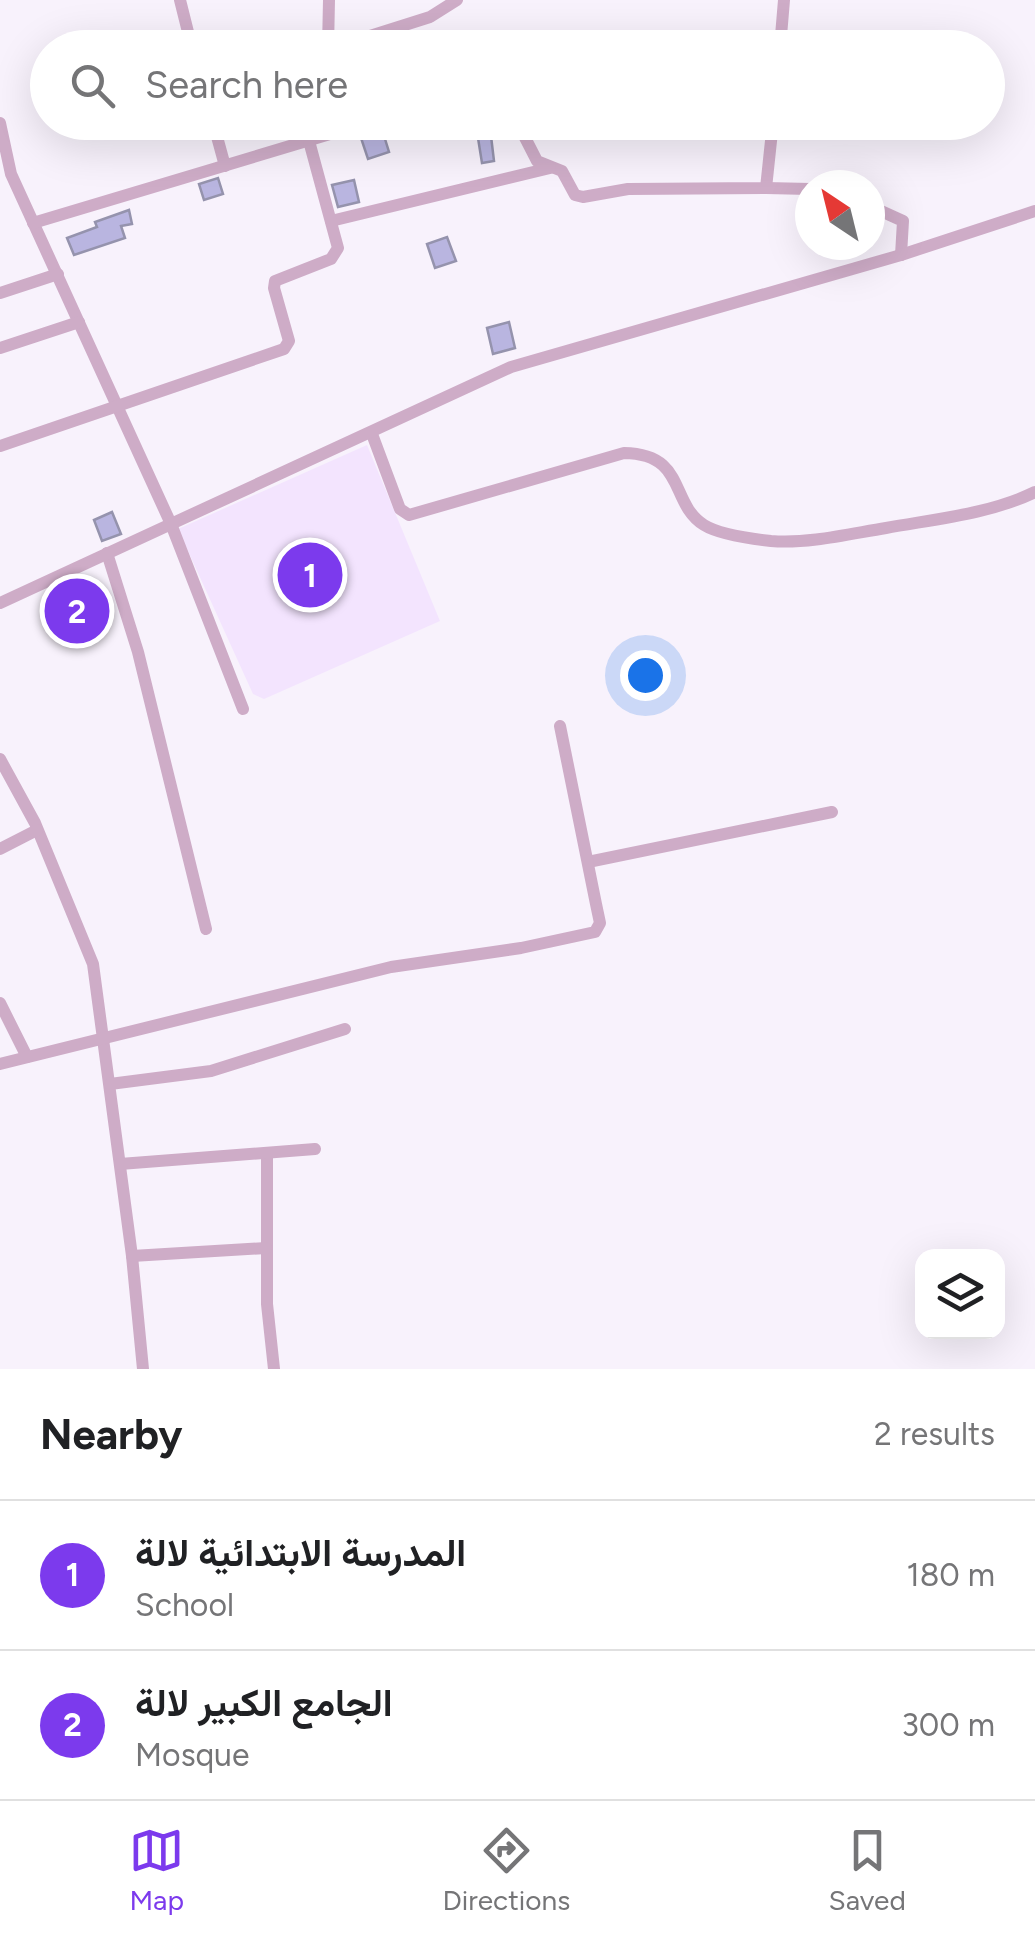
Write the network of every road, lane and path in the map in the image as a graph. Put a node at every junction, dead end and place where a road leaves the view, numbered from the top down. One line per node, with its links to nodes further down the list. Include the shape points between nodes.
1 (180, 0): 5 (street)
2 (329, 0): 6 (street)
3 (457, 0): 7 (street)
4 (784, 0): 8 (street)
5 (188, 30)
6 (330, 30)
7 (388, 30)
8 (782, 30)
9 (0, 123): 21 (street)
10 (218, 140): 14 (street)
11 (526, 140): 15 (street)
12 (772, 140): 16 (street)
13 (310, 141): 14 (street); 20 (street)
14 (225, 166): 21 (street)
15 (550, 168): 16 (street, via 562,171 579,197 638,189); 20 (street)
16 (766, 188): 17 (street)
17 (795, 189)
18 (1035, 211): 22 (street)
19 (885, 212): 22 (street, via 902,219)
20 (331, 221): 27 (street, via 334,256 274,284 289,340 284,349)
21 (33, 222): 23 (street)
22 (901, 255): 28 (street, via 511,368)
23 (58, 274): 24 (street); 25 (street)
24 (0, 293)
25 (79, 322): 26 (street); 27 (street)
26 (0, 348)
27 (116, 406): 29 (street); 31 (street)
28 (372, 434): 30 (street, via 408,515 624,453 662,465 708,528 771,541 919,522); 31 (street)
29 (0, 446)
30 (1035, 492)
31 (171, 524): 32 (street); 34 (street)
32 (107, 553): 33 (street); 41 (street)
33 (0, 603)
34 (243, 709)
35 (560, 726): 40 (street)
36 (0, 758): 38 (street)
37 (832, 812): 40 (street)
38 (37, 830): 39 (street); 44 (street, via 94,964)
39 (0, 849)
40 (588, 862): 44 (street, via 596,932 391,966)
41 (206, 929)
42 (0, 1003): 45 (street)
43 (345, 1029): 47 (street, via 210,1072)
44 (104, 1037): 45 (street); 47 (street)
45 (27, 1057): 46 (street)
46 (0, 1064)
47 (110, 1084): 50 (street)
48 (315, 1149): 49 (street)
49 (268, 1153): 50 (street); 51 (street)
50 (120, 1164): 52 (street)
51 (266, 1248): 52 (street); 54 (street)
52 (132, 1256): 53 (street)
53 (143, 1369)
54 (274, 1369)

